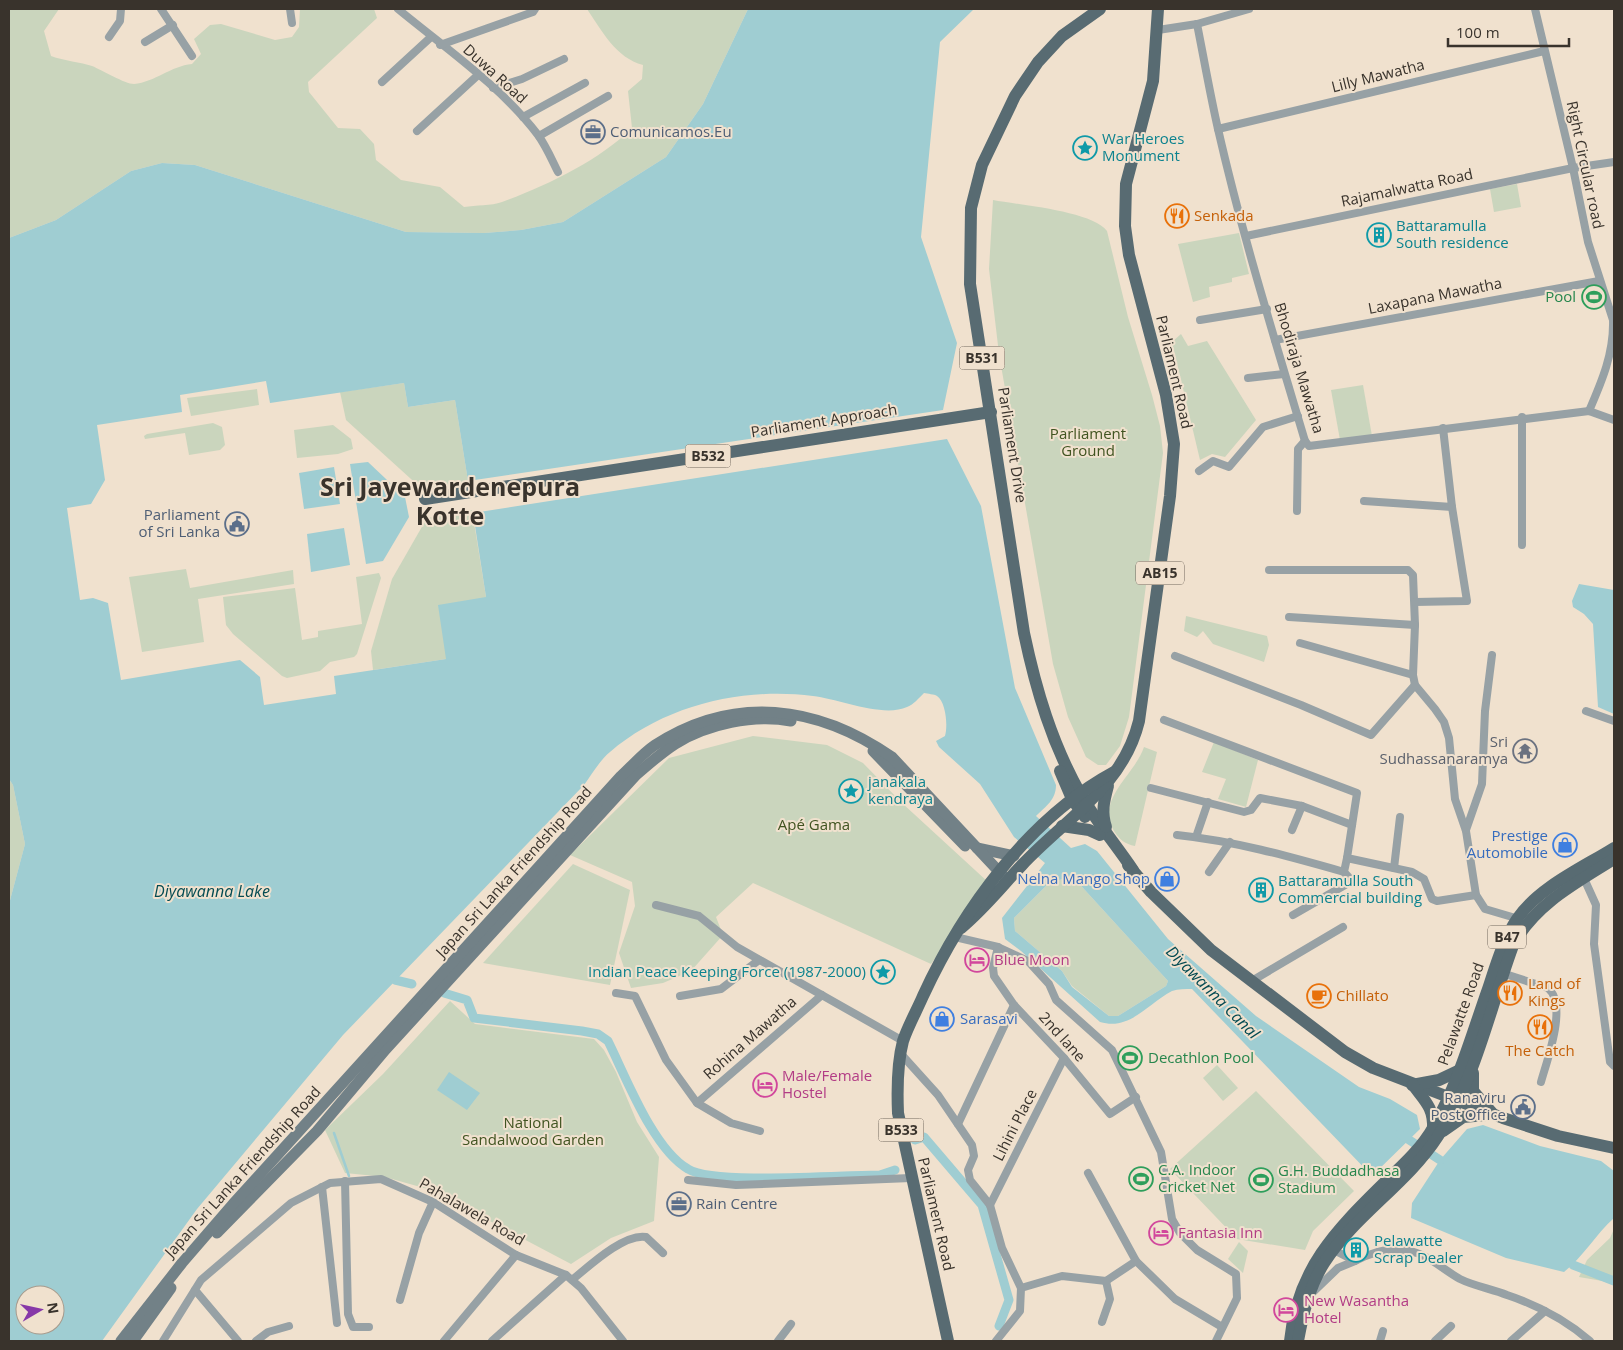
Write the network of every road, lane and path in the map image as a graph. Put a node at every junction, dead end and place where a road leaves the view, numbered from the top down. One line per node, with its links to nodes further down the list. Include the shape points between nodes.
1 (121, 9): 14 (street, via 120,21)
2 (161, 9): 12 (street)
3 (290, 9): 10 (street)
4 (398, 9): 15 (street, Duwa Road)
5 (535, 9): 17 (street)
6 (1100, 9): 41 (main road, Parliament Drive / B531, via 1062,36 1038,62 1015,96 982,165 971,208 970,284)
7 (1158, 9): 13 (main road, Parliament Road / AB15)
8 (1249, 9): 11 (street)
9 (1535, 9): 18 (street, Right Circular road)
10 (292, 23)
11 (1197, 24): 13 (street); 27 (street, Bhodiraja Mawatha)
12 (173, 25): 16 (street); 19 (street)
13 (1158, 30): 66 (main road, Parliament Road / AB15, via 1153,81 1126,184 1125,226 1128,255 1171,417 1173,459 1140,714 1132,746)
14 (108, 37)
15 (431, 37): 17 (street, Duwa Road); 22 (street)
16 (145, 42)
17 (440, 45): 21 (street, Duwa Road)
18 (1544, 51): 27 (street, Lilly Mawatha); 31 (street, Right Circular road)
19 (192, 56)
20 (564, 60): 24 (street)
21 (478, 75): 24 (street, Duwa Road); 28 (street)
22 (382, 82)
23 (585, 83): 26 (street)
24 (493, 88): 26 (street, Duwa Road)
25 (608, 96): 29 (street)
26 (523, 117): 29 (street, Duwa Road)
27 (1218, 128): 33 (street, Bhodiraja Mawatha)
28 (417, 130)
29 (539, 136): 32 (street, Duwa Road)
30 (1614, 162): 31 (street, Rajamalwatta Road)
31 (1573, 168): 33 (street, Rajamalwatta Road); 34 (street, Right Circular road)
32 (558, 172)
33 (1246, 236): 35 (street, Bhodiraja Mawatha)
34 (1599, 280): 37 (street, Laxapana Mawatha); 40 (street, Right Circular road, via 1611,309 1613,333 1606,371)
35 (1267, 309): 36 (street); 37 (street, Bhodiraja Mawatha)
36 (1200, 320)
37 (1275, 340): 38 (street, Bhodiraja Mawatha)
38 (1284, 374): 39 (street); 42 (street, Bhodiraja Mawatha)
39 (1248, 378)
40 (1589, 410): 43 (street, Bhodiraja Mawatha); 44 (street)
41 (991, 416): 49 (main road, Parliament Approach / B532); 65 (main road, Parliament Drive / B531, via 1024,633 1034,682)
42 (1298, 416): 46 (street, Bhodiraja Mawatha); 47 (street, via 1262,427 1229,467 1213,461)
43 (1522, 417): 45 (street, Bhodiraja Mawatha); 52 (street)
44 (1614, 420)
45 (1443, 428): 46 (street, Bhodiraja Mawatha, via 1309,446); 50 (street)
46 (1305, 441): 51 (street, via 1298,449)
47 (1199, 471)
48 (1364, 501): 50 (street)
49 (425, 504)
50 (1452, 507): 54 (street, via 1467,600)
51 (1296, 512)
52 (1522, 545)
53 (1268, 570): 54 (street, via 1408,570 1413,575)
54 (1415, 602): 56 (street)
55 (1289, 617): 56 (street)
56 (1415, 625): 60 (street)
57 (1300, 643): 60 (street)
58 (1175, 656): 61 (street, via 1371,734)
59 (1492, 656): 79 (street, via 1485,712 1482,784)
60 (1413, 675): 61 (street)
61 (1415, 685): 79 (street, via 1444,722 1449,738 1455,799)
62 (1586, 711): 64 (street)
63 (1164, 720): 76 (street, via 1357,793)
64 (1614, 721)
65 (1056, 746): 67 (main road, Parliament Drive / B531); 70 (main road, Parliament Drive / B531)
66 (1116, 771): 68 (main road, Parliament Road / AB15); 70 (main road, Parliament Road / AB15)
67 (1061, 774): 70 (main road, Parliament Drive / B531); 74 (main road, B531, via 1064,793)
68 (1109, 783): 73 (main road, Parliament Road / AB15); 81 (main road, via 1103,803)
69 (1151, 788): 71 (street)
70 (1076, 796): 73 (main road); 74 (main road, Parliament Road / B533)
71 (1208, 802): 72 (street, via 1244,812 1251,810 1260,798); 82 (street)
72 (1302, 806): 76 (street); 78 (street)
73 (1083, 807): 77 (main road, Parliament Road / B533); 81 (main road)
74 (1058, 810): 86 (main road, Parliament Road / B533)
75 (1400, 817): 89 (street)
76 (1352, 825): 87 (street)
77 (1059, 829): 81 (main road, via 1089,830); 86 (main road, Parliament Road / B533)
78 (1292, 830)
79 (1466, 831): 94 (street)
80 (1177, 835): 82 (street)
81 (1105, 836): 103 (main road, via 1151,892 1211,950)
82 (1196, 837): 83 (street)
83 (1230, 842): 90 (street); 91 (street)
84 (976, 848): 86 (main road); 93 (main road, Japan Sri Lanka Friendship Road); 152 (main road, Japan Sri Lanka Friendship Road, via 892,757 869,741 815,719 750,711 715,716 654,746 621,776 233,1204)
85 (1614, 848): 92 (main road, Pelawatte Road / B47)
86 (1018, 858): 93 (main road, Parliament Road / B533)
87 (1347, 858): 89 (street); 91 (street)
88 (1614, 859): 92 (main road, Pelawatte Road / B47)
89 (1394, 868): 94 (street, via 1424,879 1432,899 1437,901)
90 (1209, 872)
91 (1344, 872): 96 (street, via 1352,881)
92 (1582, 873): 97 (main road, Pelawatte Road / B47); 112 (street, via 1596,905 1594,944 1610,1062)
93 (1001, 880): 99 (main road, Parliament Road / B533, via 973,903); 153 (main road, Japan Sri Lanka Friendship Road, via 870,748 842,734 784,720 755,721 730,723 677,742 636,775 386,1049 317,1131 186,1267)
94 (1476, 895): 97 (street, via 1485,909)
95 (656, 905): 101 (street, Rohina Mawatha, via 699,916 737,947)
96 (1293, 916)
97 (1521, 921): 102 (main road, Pelawatte Road / B47); 113 (main road, Pelawatte Road / B47, via 1503,943)
98 (1343, 927): 103 (street)
99 (958, 932): 100 (street); 108 (main road, Parliament Road / B533, via 934,971)
100 (998, 947): 107 (street, 2nd lane, via 994,976); 116 (street, via 1028,961 1049,984 1056,1000 1112,1050)
101 (759, 960): 105 (street, Rohina Mawatha); 106 (street, via 721,989)
102 (1502, 973): 111 (main road, Pelawatte Road / B47); 114 (street, via 1553,992 1556,1006 1554,1037)
103 (1250, 982): 115 (main road, via 1345,1052)
104 (616, 993): 118 (street, via 635,996 666,1060)
105 (822, 995): 108 (street, Rohina Mawatha); 118 (street, Rohina Mawatha)
106 (680, 996)
107 (1014, 1005): 110 (street, 2nd lane); 120 (street)
108 (903, 1041): 109 (main road, Parliament Road / B533)
109 (901, 1054): 120 (street, via 938,1095); 125 (main road, Parliament Road / B533, via 897,1083 898,1113)
110 (1064, 1058): 116 (street, 2nd lane, via 1110,1114); 130 (street, Lihini Place)
111 (1472, 1064): 117 (main road, Pelawatte Road / B47); 119 (main road, via 1473,1092)
112 (1614, 1066)
113 (1458, 1071): 115 (main road, via 1438,1080); 117 (main road, Pelawatte Road / B47)
114 (1541, 1082)
115 (1412, 1085): 117 (main road); 122 (main road, via 1431,1109)
116 (1136, 1098): 149 (street, via 1161,1152 1172,1219 1196,1250 1236,1274 1237,1298)
117 (1452, 1100): 119 (main road); 122 (main road, Pelawatte Road / B47)
118 (697, 1102): 121 (street, via 731,1123)
119 (1493, 1115): 122 (main road, via 1463,1117); 123 (main road, via 1558,1136)
120 (958, 1124): 130 (street, via 972,1145 974,1156 968,1170 970,1180)
121 (760, 1131)
122 (1435, 1133): 131 (main road, Pelawatte Road / B47, via 1414,1161)
123 (1614, 1148)
124 (1088, 1173): 134 (street)
125 (911, 1178): 126 (street, via 736,1185); 160 (main road, Parliament Road / B533)
126 (688, 1180)
127 (345, 1182): 128 (street, Pahalawela Road); 129 (street, Pahalawela Road, via 381,1179); 148 (street, via 348,1314 354,1327)
128 (322, 1187): 139 (street, Pahalawela Road, via 291,1203 260,1228 201,1280); 144 (street)
129 (433, 1202): 133 (street, Pahalawela Road); 141 (street, via 419,1233)
130 (990, 1205): 138 (street, via 1002,1248)
131 (1330, 1248): 135 (street); 140 (main road, Pelawatte Road / B47); 163 (main road, Pelawatte Road / B47, via 1315,1259 1297,1298)
132 (663, 1253): 136 (street, via 646,1237 630,1239)
133 (516, 1255): 136 (street, Pahalawela Road); 157 (street)
134 (1136, 1261): 137 (street); 149 (street, via 1175,1299)
135 (1355, 1261): 140 (street, via 1338,1268); 142 (street, via 1385,1250 1406,1250 1429,1258 1461,1280 1510,1295)
136 (569, 1278): 151 (street); 158 (street, Pahalawela Road, via 581,1288)
137 (1106, 1281): 138 (street, via 1062,1276); 143 (street, via 1110,1299)
138 (1021, 1288): 161 (street, via 1020,1311)
139 (195, 1290): 154 (street, Pahalawela Road); 155 (street)
140 (1308, 1297): 164 (main road, Pelawatte Road / B47)
141 (400, 1300)
142 (1545, 1311): 167 (street); 168 (street)
143 (1102, 1322)
144 (337, 1323)
145 (791, 1324): 159 (street)
146 (289, 1326): 156 (street, via 268,1332)
147 (1450, 1326): 166 (street)
148 (369, 1327)
149 (1222, 1327): 162 (street)
150 (1383, 1331): 165 (street)
151 (494, 1339)
152 (121, 1341)
153 (133, 1341)
154 (162, 1341)
155 (238, 1341)
156 (256, 1341)
157 (444, 1341)
158 (623, 1341)
159 (778, 1341)
160 (948, 1341)
161 (996, 1341)
162 (1216, 1341)
163 (1290, 1341)
164 (1298, 1341)
165 (1380, 1341)
166 (1435, 1341)
167 (1512, 1341)
168 (1590, 1341)

